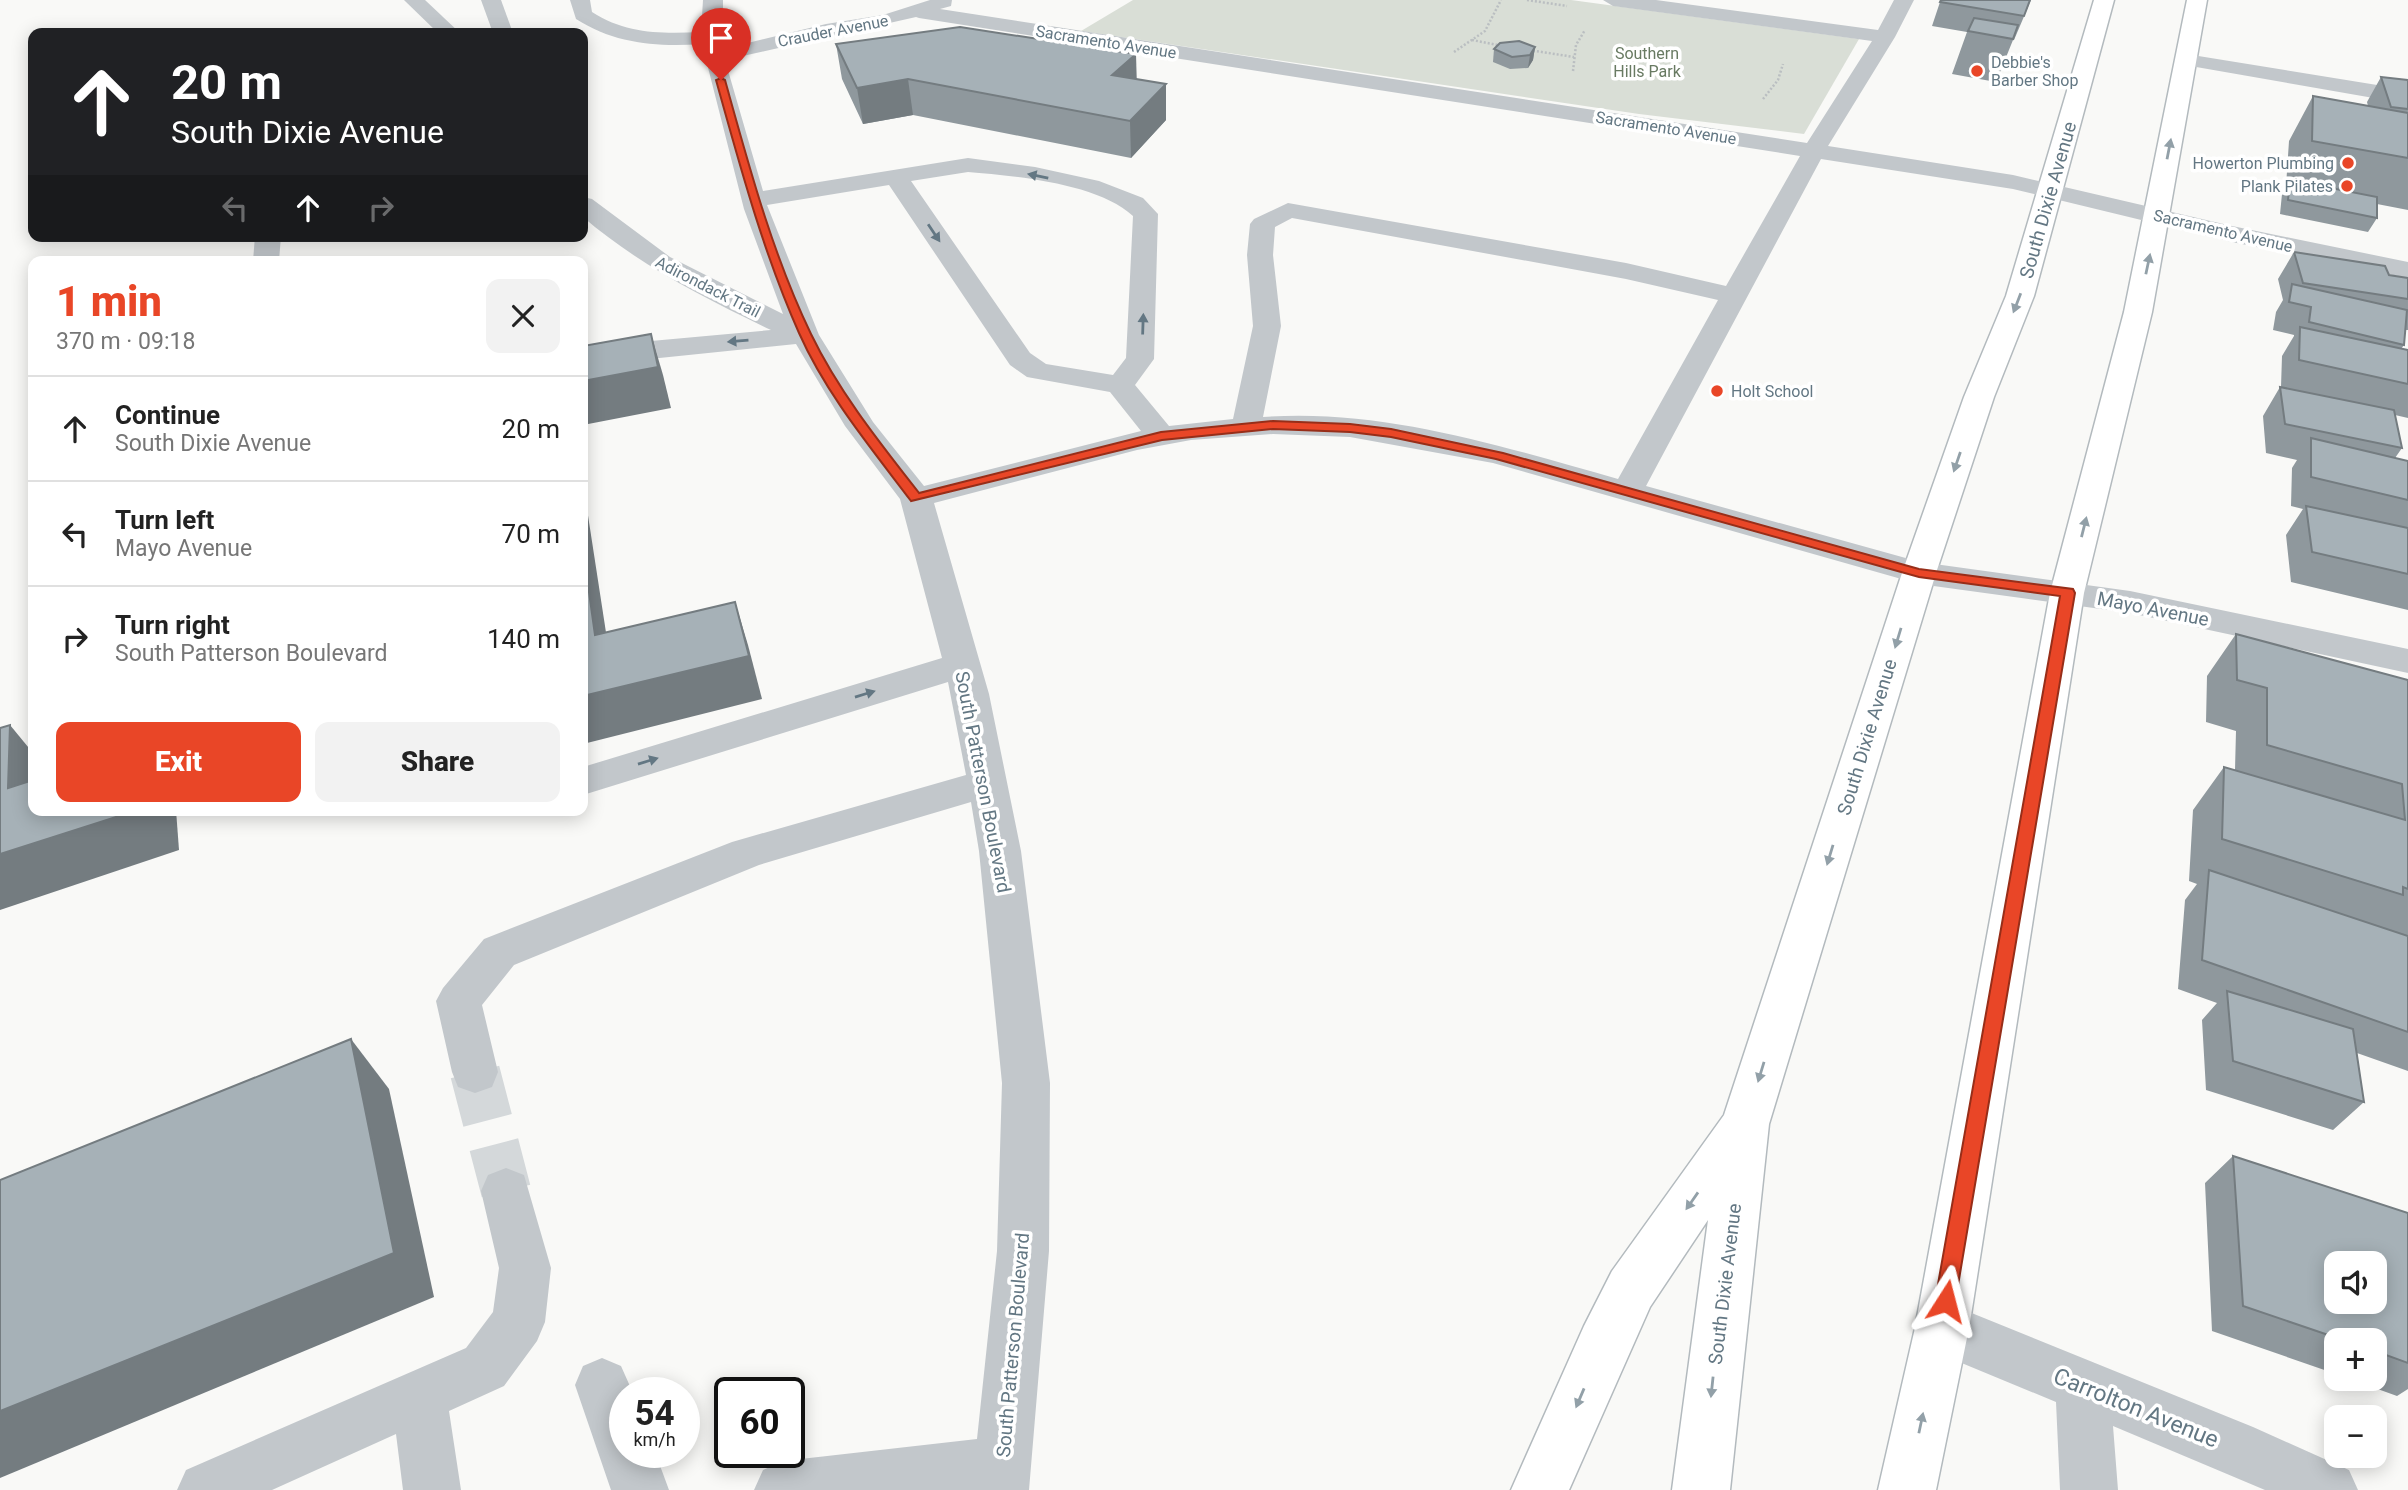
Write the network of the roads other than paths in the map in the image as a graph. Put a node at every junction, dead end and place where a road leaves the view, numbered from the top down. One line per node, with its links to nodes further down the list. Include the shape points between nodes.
1 (414, 0): 11 (street)
2 (491, 0): 12 (street)
3 (580, 0): 14 (street, Crauder Avenue, via 583,15 600,28)
4 (713, 0): 14 (street, South Patterson Boulevard)
5 (950, 0): 10 (street, Crauder Avenue)
6 (1613, 0): 13 (street)
7 (1904, 0): 13 (street)
8 (2104, 0): 19 (main road, South Dixie Avenue)
9 (2197, 0): 15 (main road)
10 (919, 12): 14 (street, Crauder Avenue); 17 (street, Sacramento Avenue)
11 (445, 28)
12 (501, 28)
13 (1885, 37): 17 (street)
14 (713, 47): 20 (street, South Patterson Boulevard)
15 (2186, 60): 16 (street); 22 (main road, one-way to 15)
16 (2408, 97)
17 (1814, 150): 19 (street, Sacramento Avenue); 24 (street)
18 (896, 177): 20 (street); 27 (street, one-way to 27, via 1020,359 1037,371); 27 (street, one-way to 18, via 1140,359 1143,332 1146,214 1139,204 1111,191 992,166 937,168)
19 (2049, 190): 22 (street, Sacramento Avenue); 32 (main road, South Dixie Avenue, one-way to 32, via 2020,296 1979,397)
20 (754, 200): 25 (street, South Patterson Boulevard)
21 (588, 209): 25 (street, Adirondack Trail, via 665,267)
22 (2156, 216): 23 (street, Sacramento Avenue); 33 (main road, one-way to 22, via 2138,312)
23 (2408, 270)
24 (1734, 296): 28 (street, via 1626,271 1288,209 1263,224 1260,255 1267,326); 30 (street)
25 (806, 335): 26 (street, one-way to 26, via 640,351); 31 (street, South Patterson Boulevard, via 860,426)
26 (588, 363)
27 (1120, 385): 29 (street)
28 (1246, 427): 29 (street, Mayo Avenue); 30 (street, Mayo Avenue, via 1391,433)
29 (1161, 436): 31 (street, Mayo Avenue)
30 (1627, 491): 32 (street, Mayo Avenue)
31 (916, 498): 35 (street, South Patterson Boulevard)
32 (1919, 573): 33 (street, Mayo Avenue); 39 (main road, South Dixie Avenue, one-way to 39)
33 (2067, 593): 34 (street, Mayo Avenue); 41 (main road)
34 (2408, 661)
35 (961, 665): 36 (street, one-way to 35); 37 (street, South Patterson Boulevard)
36 (588, 779)
37 (987, 783): 38 (street, via 747,853 499,952 459,1001); 47 (street, South Patterson Boulevard, via 1000,851 1026,1083 1023,1251)
38 (475, 1072)
39 (1745, 1125): 52 (main road, one-way to 52, via 1631,1289); 53 (main road, South Dixie Avenue, one-way to 53)
40 (506, 1191): 44 (street, via 525,1268 518,1322 485,1367)
41 (1942, 1328): 43 (street, Carrolton Avenue); 54 (main road, one-way to 41)
42 (602, 1385): 45 (street)
43 (2083, 1386): 55 (street); 56 (street, Carrolton Avenue)
44 (419, 1396): 48 (street); 49 (street)
45 (609, 1404)
46 (632, 1468): 50 (street)
47 (1002, 1478): 51 (street)
48 (205, 1490)
49 (432, 1490)
50 (640, 1490)
51 (783, 1490)
52 (1540, 1490)
53 (1701, 1490)
54 (1907, 1490)
55 (2089, 1490)
56 (2329, 1490)

